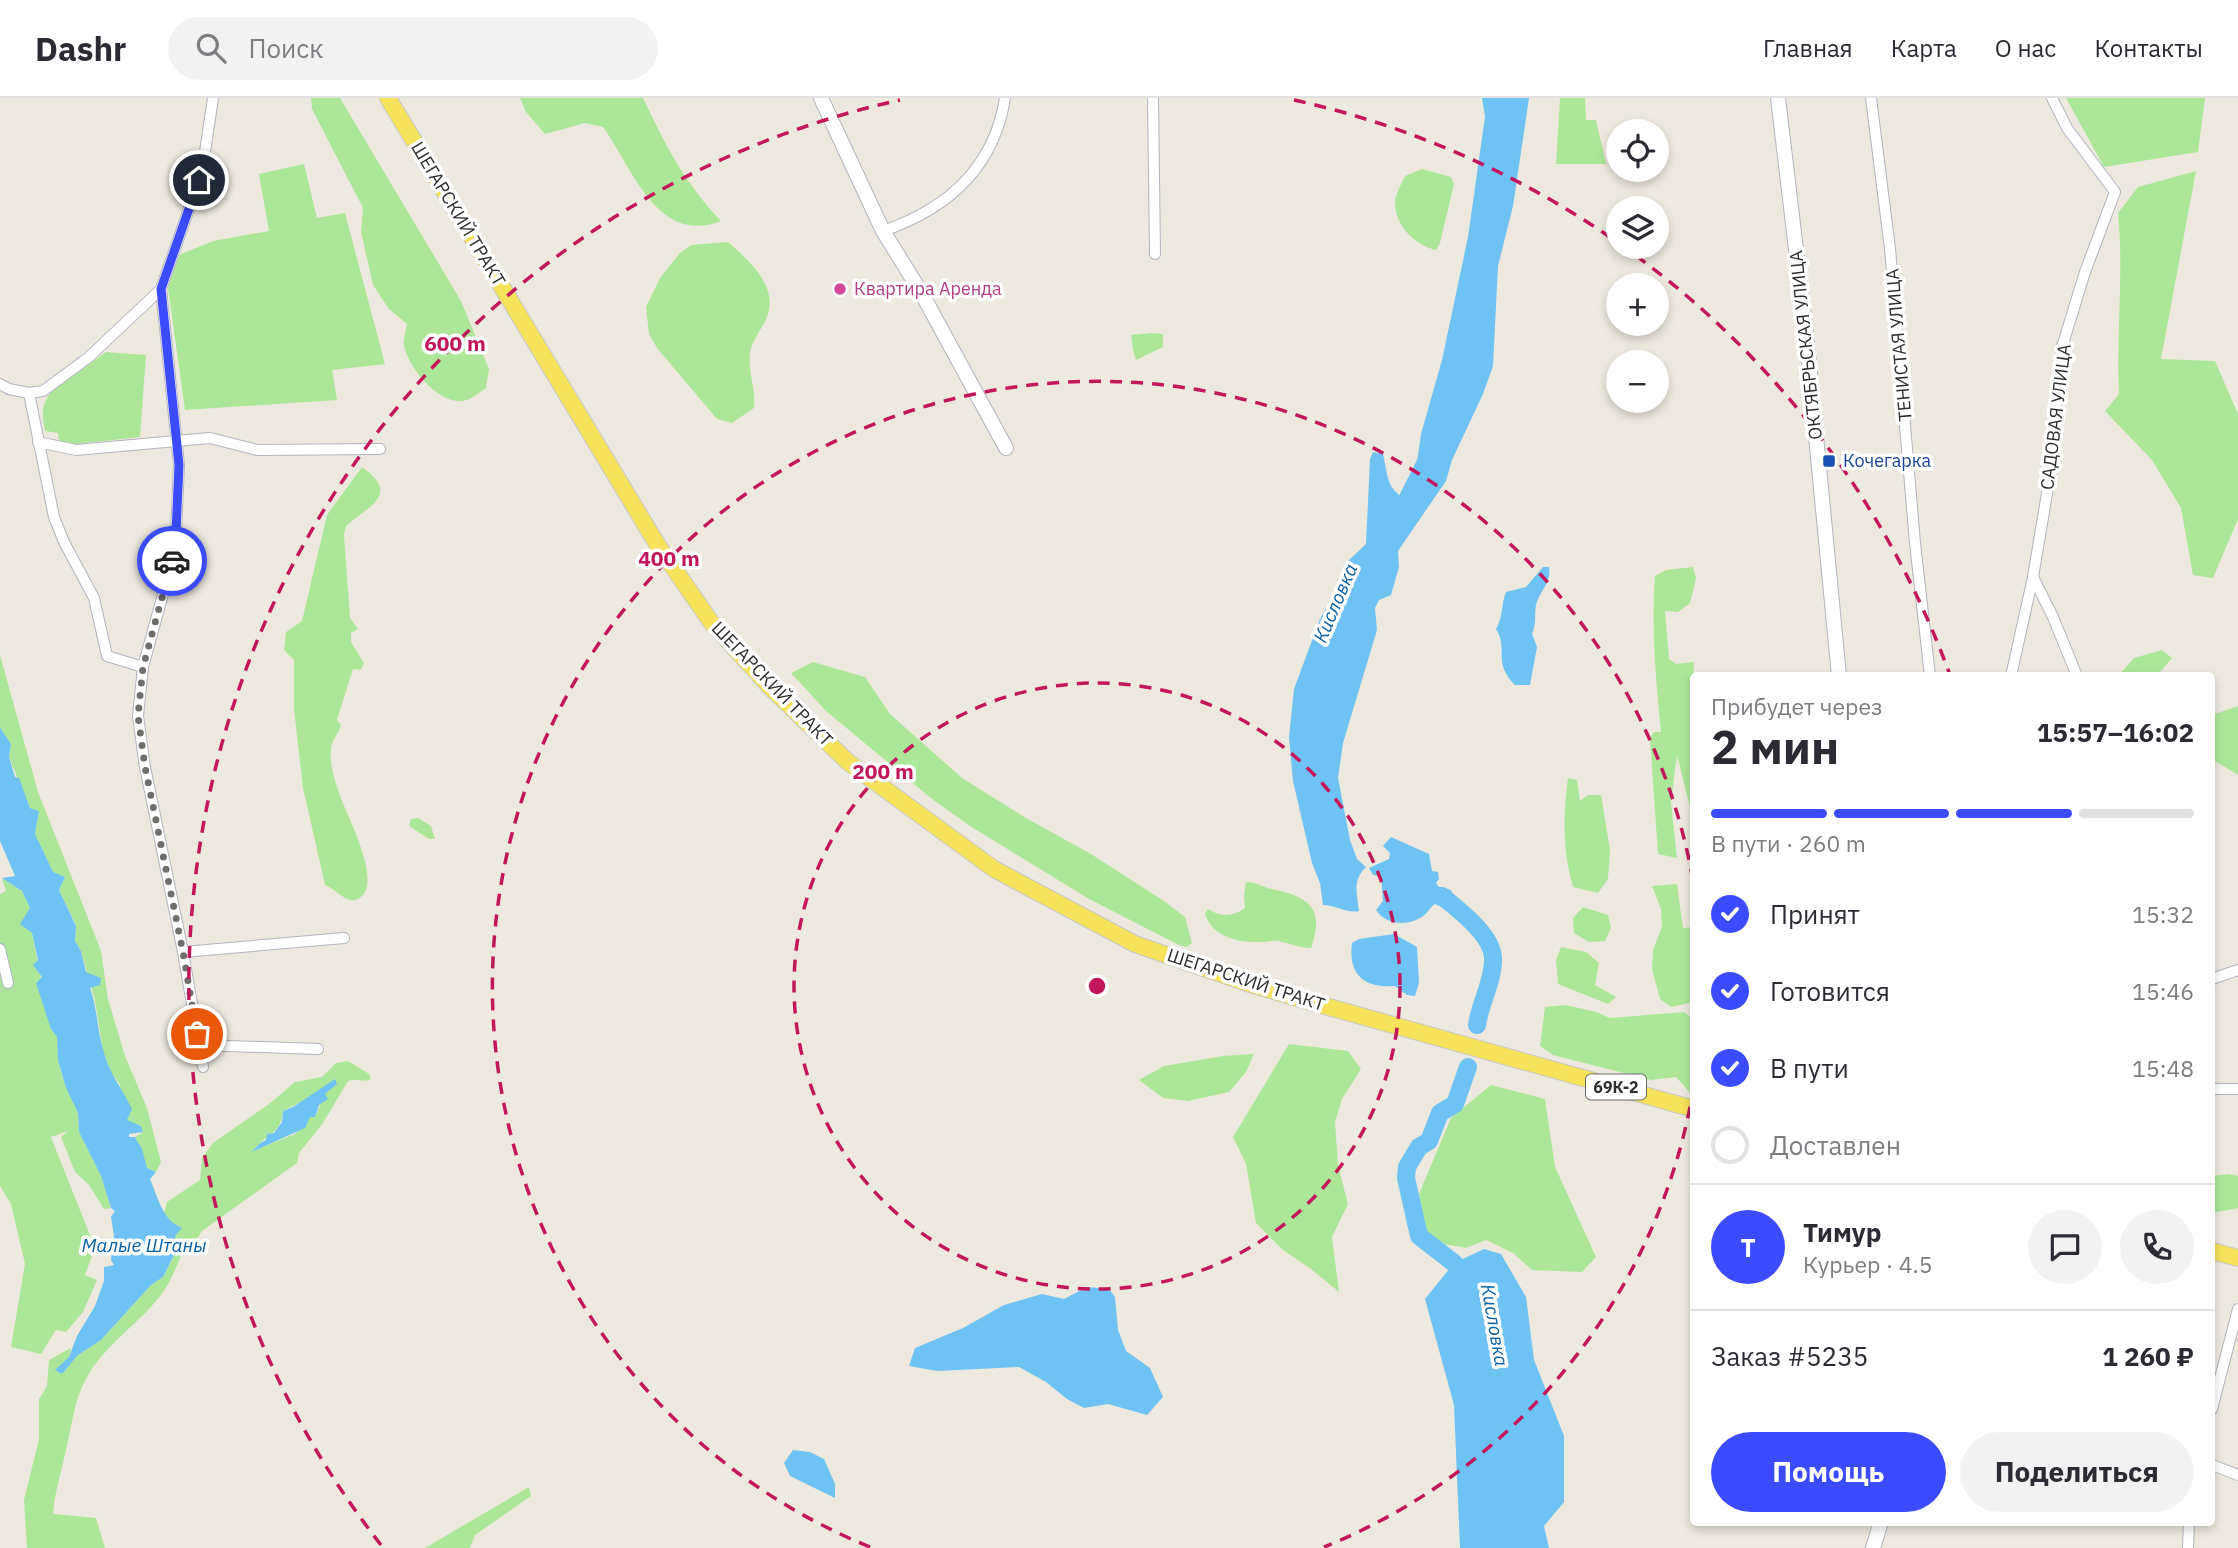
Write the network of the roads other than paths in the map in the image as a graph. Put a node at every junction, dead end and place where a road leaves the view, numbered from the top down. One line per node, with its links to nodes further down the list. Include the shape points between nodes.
1 (213, 98): 11 (street, via 199,180)
2 (388, 98): 35 (main road, ШЕГАРСКИЙ ТРАКТ / 69К-2, via 657,544 711,622 769,687 848,762 994,869 1135,944 1318,1004)
3 (821, 98): 9 (street)
4 (1005, 98): 9 (street, via 989,148 965,181 935,208)
5 (1153, 98): 10 (street)
6 (1778, 98): 20 (street, ОКТЯБРЬСКАЯ УЛИЦА)
7 (1871, 98): 21 (street, ТЕНИСТАЯ УЛИЦА, via 1890,249)
8 (2052, 98): 18 (street, САДОВАЯ УЛИЦА, via 2067,128 2115,192 2062,347 2054,452)
9 (883, 231): 16 (street)
10 (1155, 254)
11 (161, 289): 13 (street, via 56,383); 14 (street)
12 (0, 384): 13 (street)
13 (29, 393): 15 (street)
14 (177, 440): 15 (street, via 76,450); 17 (street, via 210,438 257,450); 19 (street, via 176,532)
15 (37, 442): 19 (street, via 54,517 94,598 107,656)
16 (1006, 448)
17 (380, 449)
18 (2032, 577): 22 (street, САДОВАЯ УЛИЦА); 23 (street)
19 (143, 667): 26 (street, via 138,716 145,767)
20 (1839, 672)
21 (1930, 672)
22 (2012, 672)
23 (2075, 672)
24 (344, 938): 26 (street)
25 (0, 949): 29 (street)
26 (183, 952): 30 (street)
27 (2238, 970): 28 (street)
28 (2215, 978)
29 (8, 983)
30 (199, 1045): 31 (street); 32 (street)
31 (318, 1049)
32 (203, 1067)
33 (2215, 1088): 34 (street)
34 (2238, 1089)
35 (1690, 1108)
36 (2215, 1252): 37 (main road)
37 (2238, 1258)
38 (2238, 1309): 39 (street)
39 (2215, 1397)
40 (2215, 1466): 41 (street)
41 (2238, 1475)
42 (1880, 1526): 44 (street)
43 (2189, 1526): 45 (street)
44 (1873, 1548)
45 (2188, 1548)

